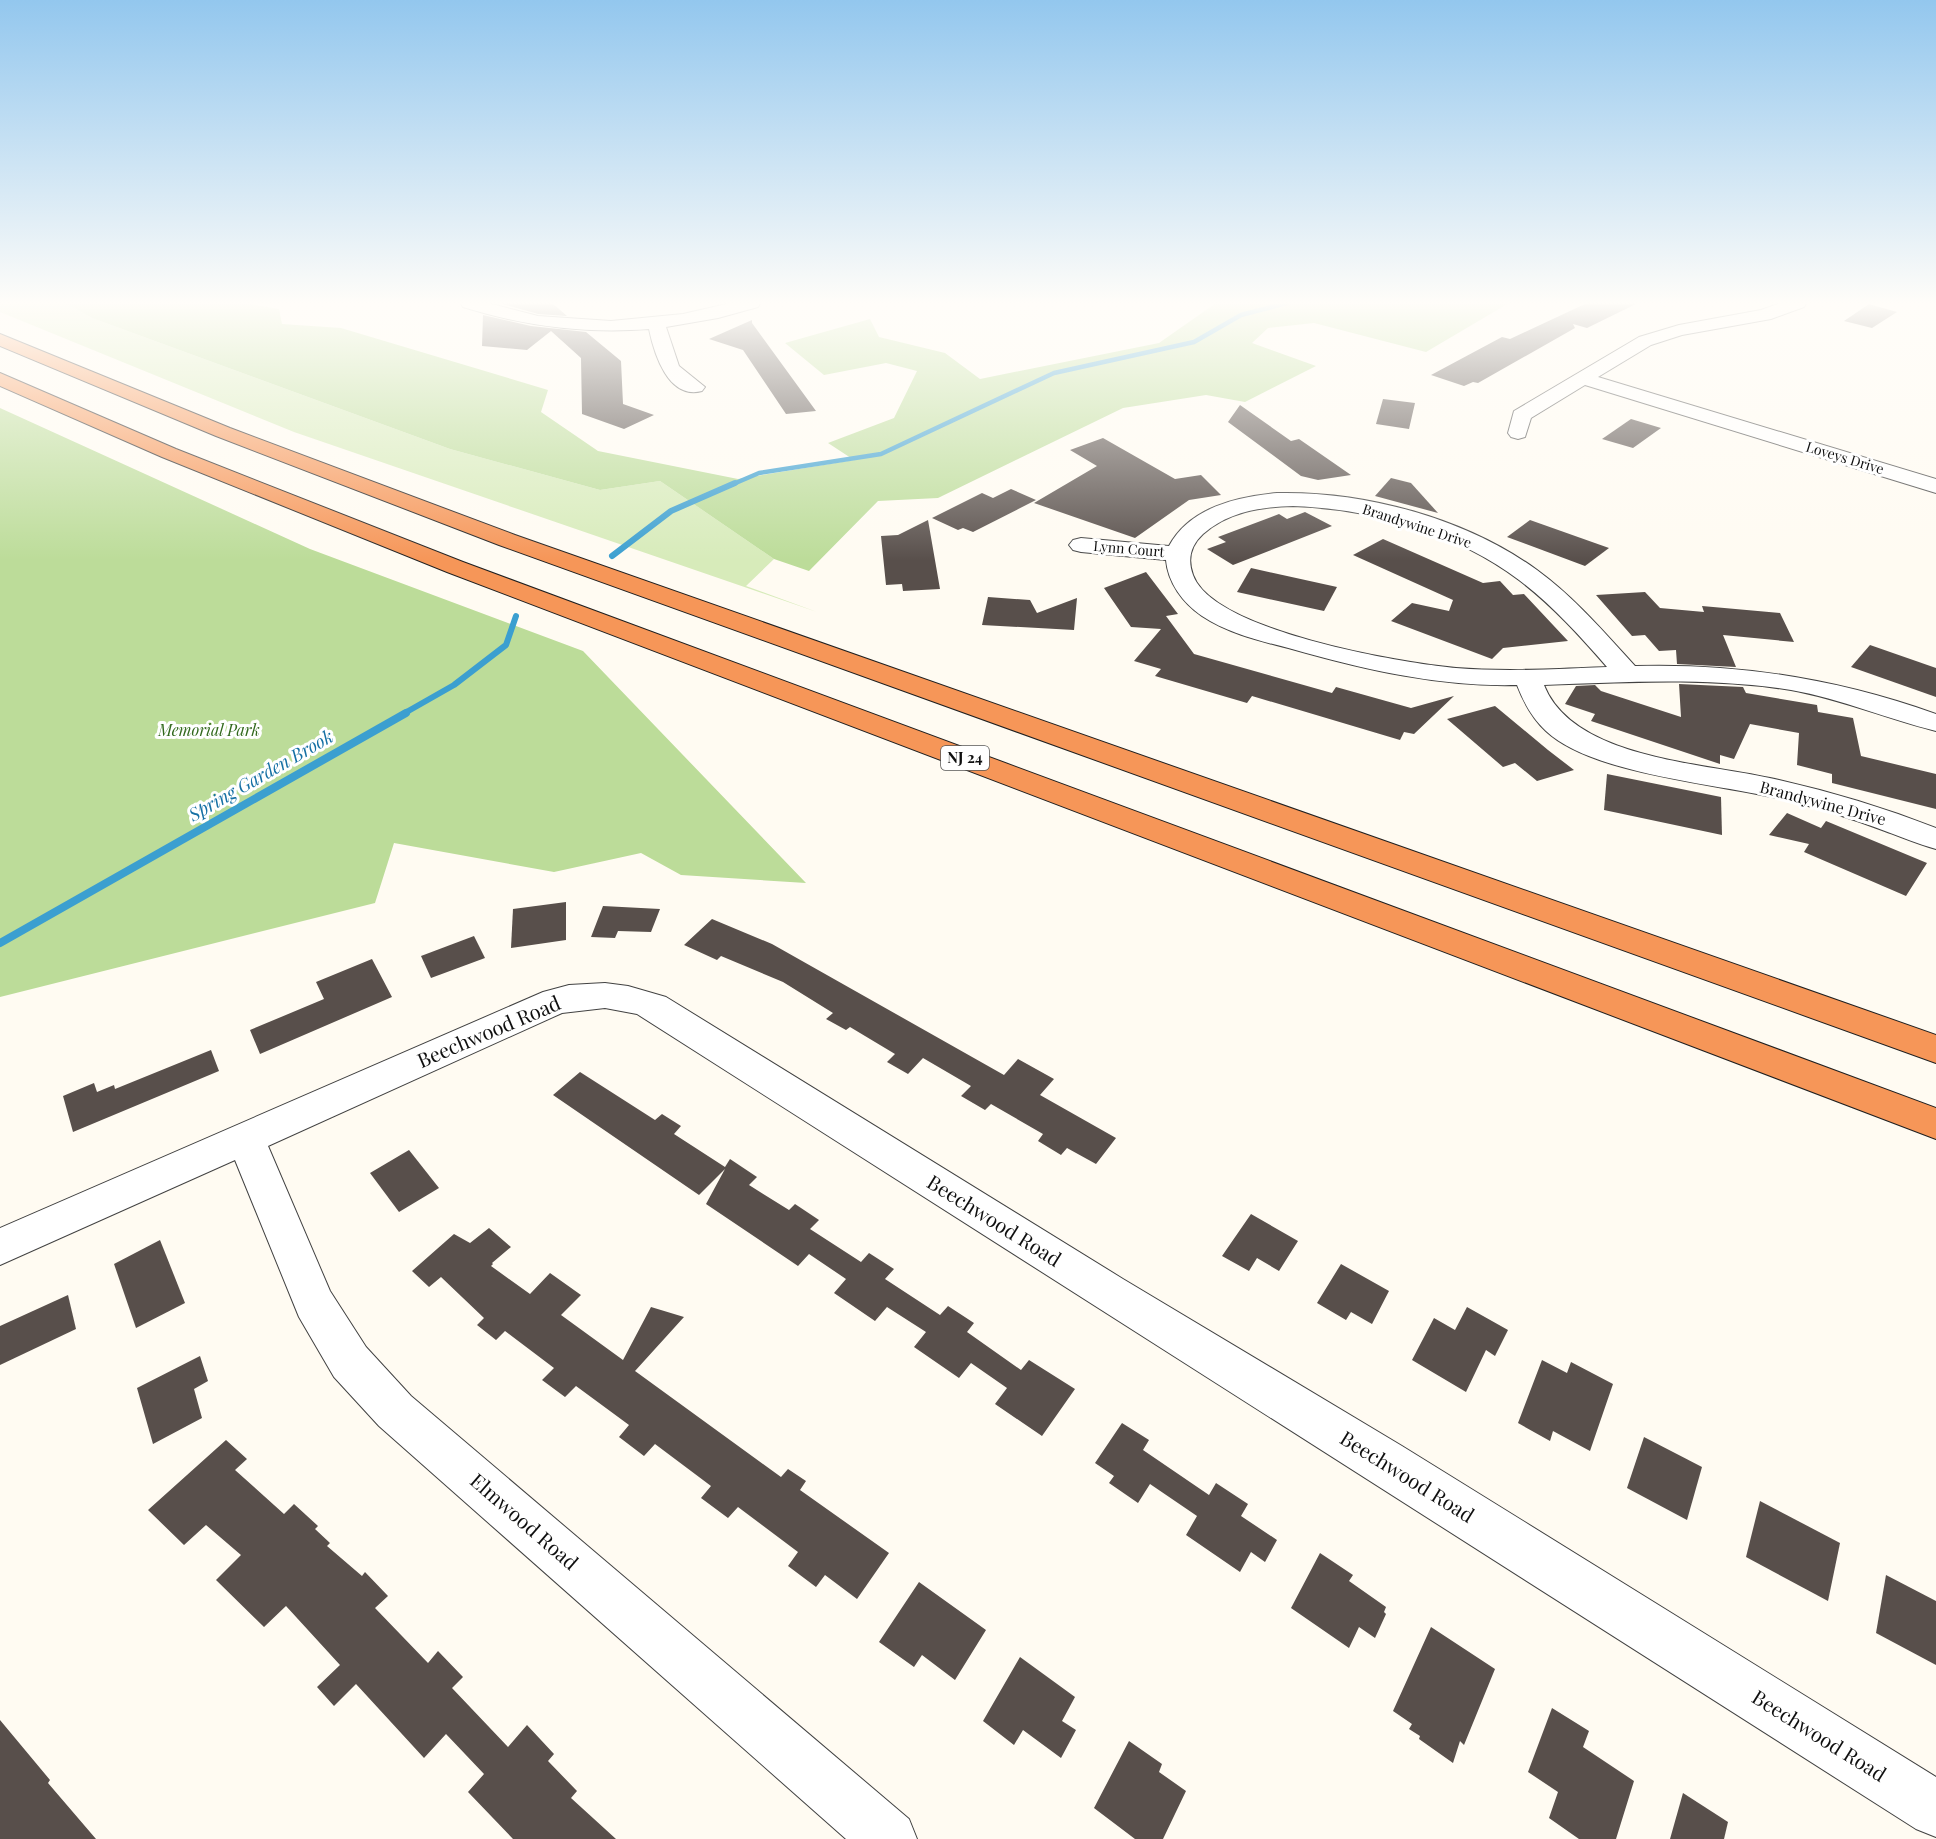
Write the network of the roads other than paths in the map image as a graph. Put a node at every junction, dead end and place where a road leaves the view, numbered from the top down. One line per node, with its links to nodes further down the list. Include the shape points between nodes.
1 (22, 389): 14 (highway, NJ 24, via 169,453 455,567)
2 (119, 389): 13 (highway, via 507,540)
3 (1564, 389): 5 (street, via 1521,415)
4 (1617, 389): 6 (street, Loveys Drive)
5 (1518, 433)
6 (1936, 486)
7 (1081, 545): 8 (street, Lynn Court)
8 (1178, 554): 9 (street, Brandywine Drive, via 1182,542 1197,526 1222,512 1254,503 1332,502 1393,515 1480,546 1506,560 1570,610); 10 (street, via 1182,578 1191,593 1240,625 1389,665 1476,677)
9 (1628, 674): 10 (street); 11 (street, via 1693,673 1788,682 1841,691)
10 (1528, 678): 12 (street, Brandywine Drive, via 1541,708 1552,720 1572,735 1619,757 1833,803)
11 (1936, 723)
12 (1936, 839)
13 (1936, 1049)
14 (1936, 1124)
15 (245, 1138): 16 (street, Beechwood Road); 17 (street, Beechwood Road, via 555,1001 611,995 654,1006); 18 (street, Elmwood Road, via 314,1303 350,1362 395,1411)
16 (0, 1247)
17 (1936, 1809)
18 (889, 1839)

